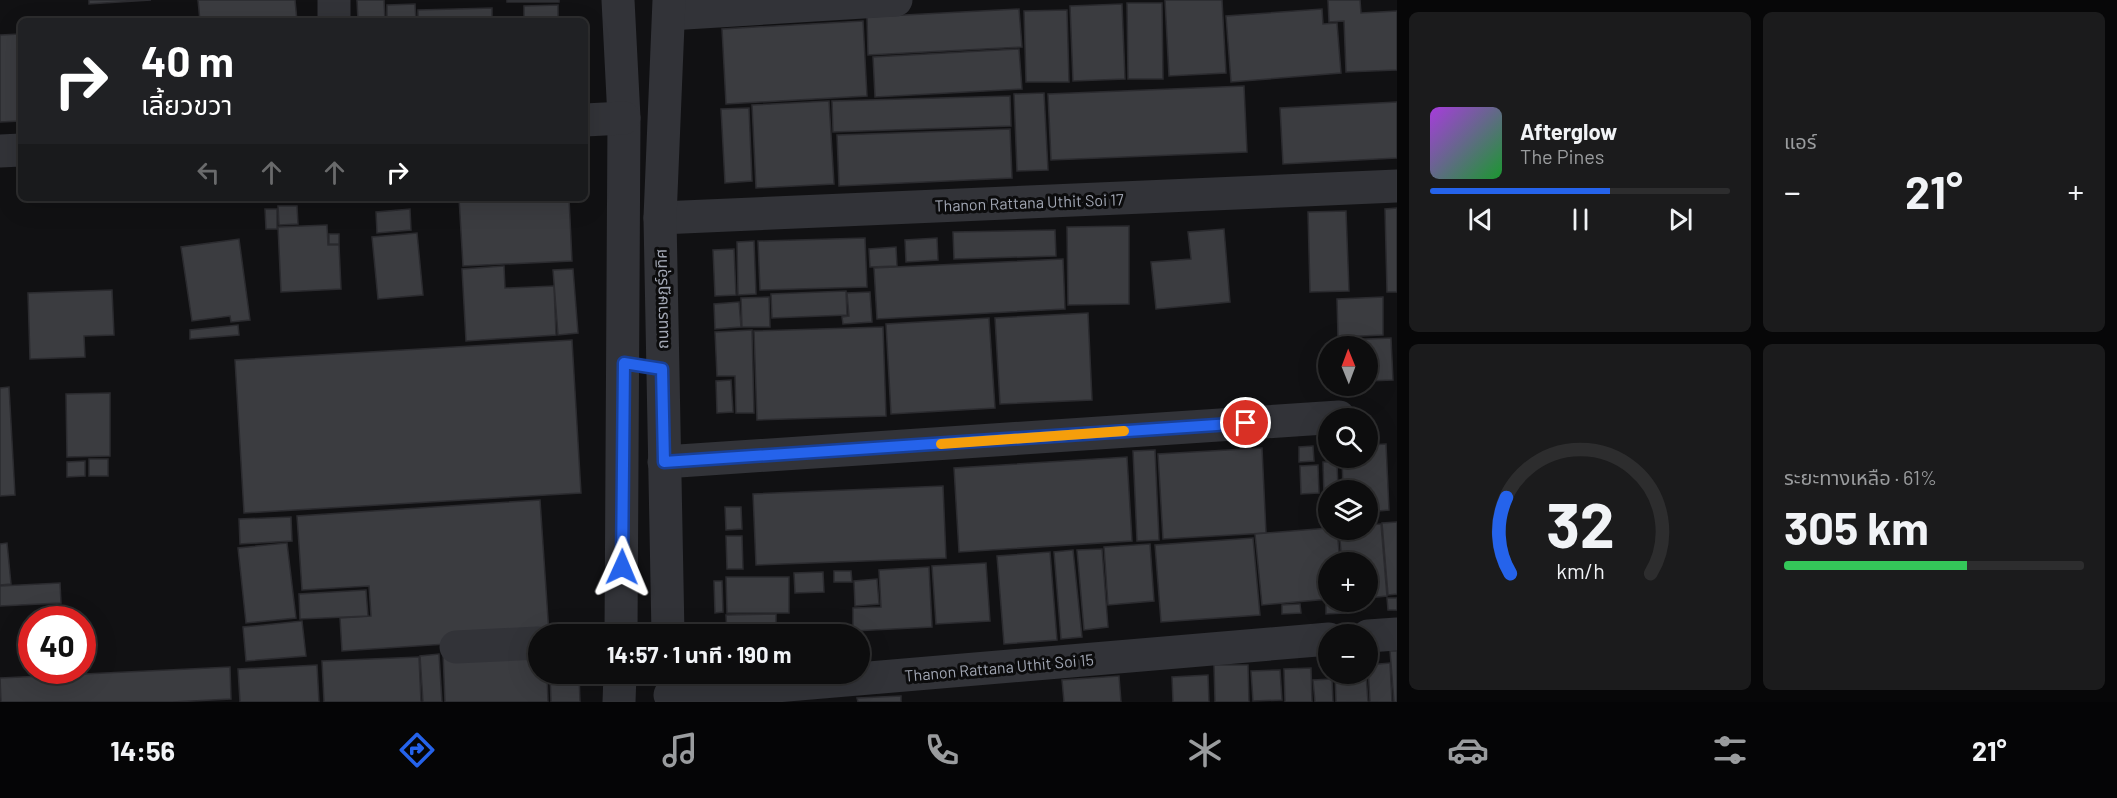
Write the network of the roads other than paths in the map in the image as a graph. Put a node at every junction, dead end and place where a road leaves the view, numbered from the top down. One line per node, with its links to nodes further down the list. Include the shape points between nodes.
1 (334, 0): 5 (street)
2 (618, 0): 6 (street)
3 (896, 0): 4 (street)
4 (669, 7): 11 (street, ถนนราษฏร์อุทิศ)
5 (334, 18)
6 (624, 118): 7 (street); 12 (street)
7 (588, 120)
8 (18, 150): 9 (street)
9 (0, 151)
10 (1397, 186): 11 (street, Thanon Rattana Uthit Soi 17)
11 (660, 218): 13 (street, ถนนราษฏร์อุทิศ)
12 (624, 363): 13 (street); 16 (street)
13 (662, 369): 15 (street, ถนนราษฏร์อุทิศ)
14 (1318, 418): 15 (street)
15 (664, 462): 17 (street, ถนนราษฏร์อุทิศ)
16 (621, 624)
17 (668, 624)
18 (1397, 634): 19 (street)
19 (1378, 635)
20 (1318, 640): 24 (street, Thanon Rattana Uthit Soi 15)
21 (528, 643): 22 (street)
22 (456, 647)
23 (620, 684): 25 (street)
24 (669, 690)
25 (619, 702)

